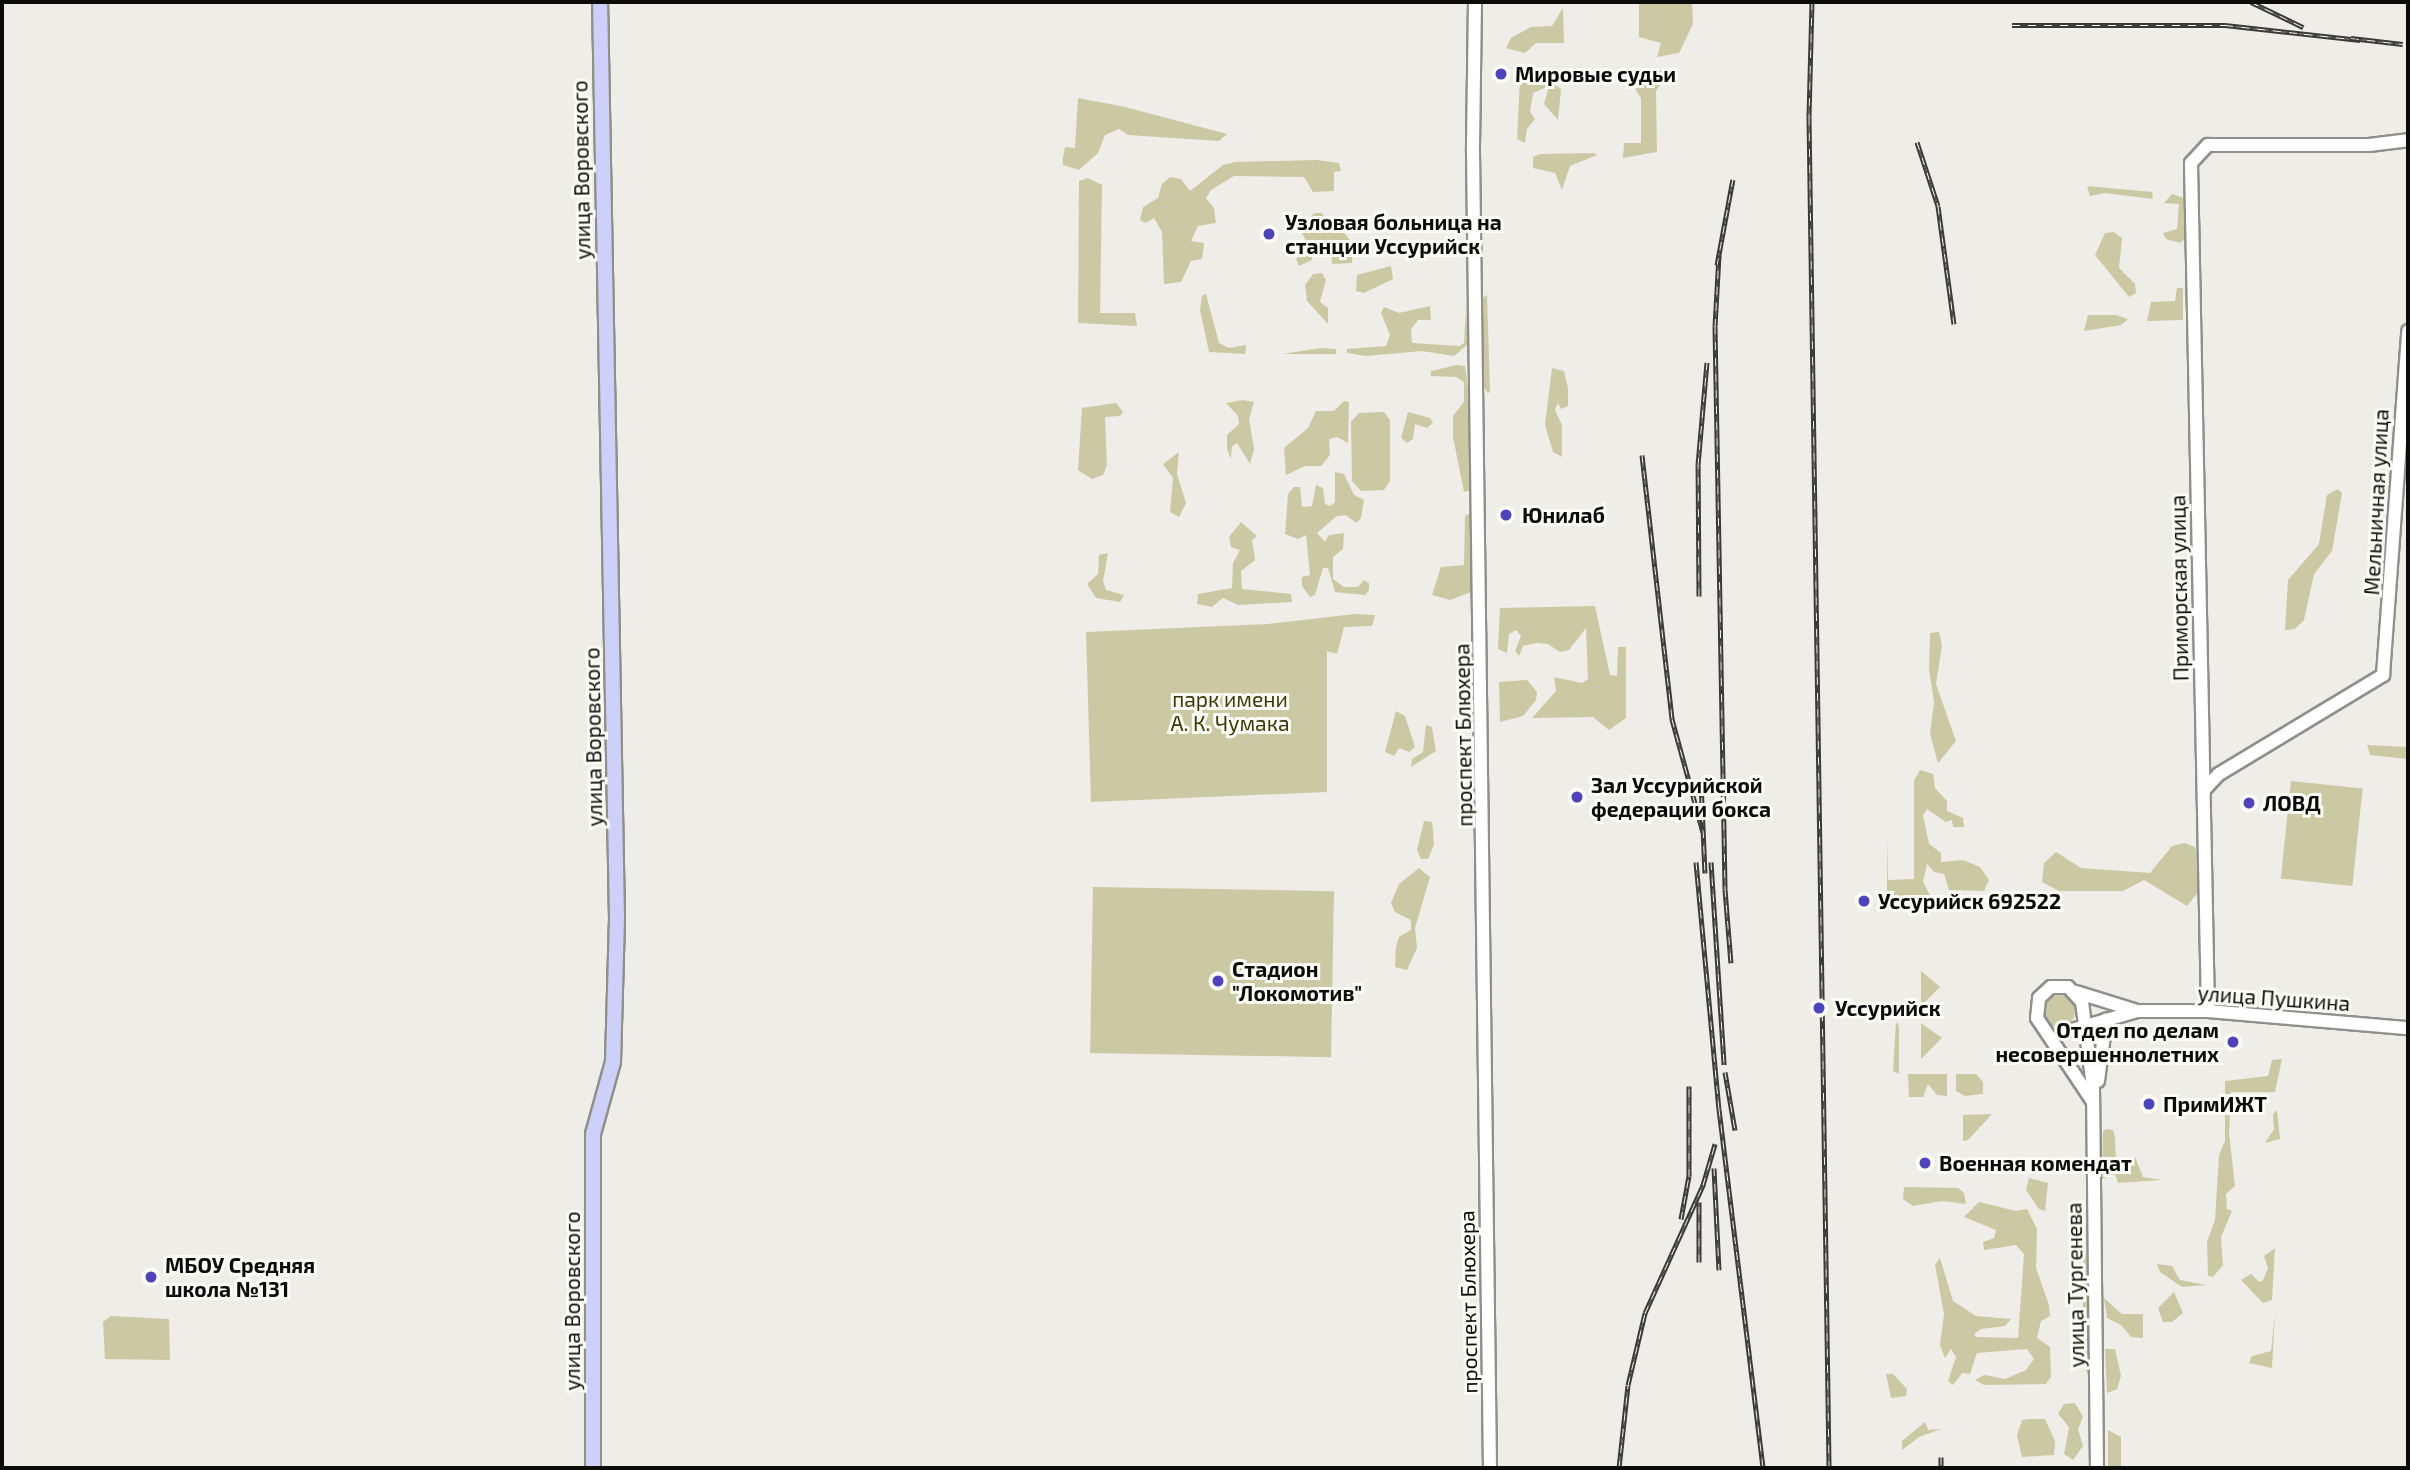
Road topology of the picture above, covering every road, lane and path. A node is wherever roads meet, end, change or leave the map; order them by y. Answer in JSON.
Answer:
{"nodes":[{"id":1,"x":600,"y":2,"type":"edge"},
{"id":2,"x":1475,"y":2,"type":"edge"},
{"id":3,"x":2408,"y":140,"type":"edge"},
{"id":4,"x":2408,"y":331,"type":"edge"},
{"id":5,"x":2204,"y":790,"type":"junction"},
{"id":6,"x":2076,"y":992,"type":"junction"},
{"id":7,"x":2137,"y":1011,"type":"junction"},
{"id":8,"x":2208,"y":1011,"type":"junction"},
{"id":9,"x":2083,"y":1014,"type":"junction"},
{"id":10,"x":2106,"y":1020,"type":"junction"},
{"id":11,"x":2408,"y":1028,"type":"edge"},
{"id":12,"x":2045,"y":1030,"type":"junction"},
{"id":13,"x":2072,"y":1030,"type":"junction"},
{"id":14,"x":2093,"y":1102,"type":"junction"},
{"id":15,"x":593,"y":1468,"type":"edge"},
{"id":16,"x":1490,"y":1468,"type":"edge"},
{"id":17,"x":2097,"y":1468,"type":"edge"}],
"edges":[{"from":1,"to":15,"type":"main road","name":"улица Воровского"},
{"from":2,"to":16,"type":"main road","name":"проспект Блюхера"},
{"from":3,"to":5,"type":"main road","name":"Приморская улица"},
{"from":4,"to":5,"type":"main road","name":"Мельничная улица"},
{"from":5,"to":8,"type":"main road","name":"Приморская улица"},
{"from":6,"to":7,"type":"main road","name":"улица Пушкина"},
{"from":6,"to":9,"type":"main road"},
{"from":6,"to":12,"type":"main road"},
{"from":7,"to":8,"type":"main road","name":"улица Пушкина"},
{"from":7,"to":10,"type":"main road","name":"улица Пушкина"},
{"from":8,"to":11,"type":"main road","name":"улица Пушкина"},
{"from":9,"to":13,"type":"main road"},
{"from":9,"to":14,"type":"main road","name":"улица Тургенева"},
{"from":10,"to":13,"type":"main road","name":"улица Пушкина"},
{"from":10,"to":14,"type":"main road","name":"улица Тургенева"},
{"from":12,"to":13,"type":"main road"},
{"from":12,"to":14,"type":"main road"},
{"from":14,"to":17,"type":"main road","name":"улица Тургенева"}]}
